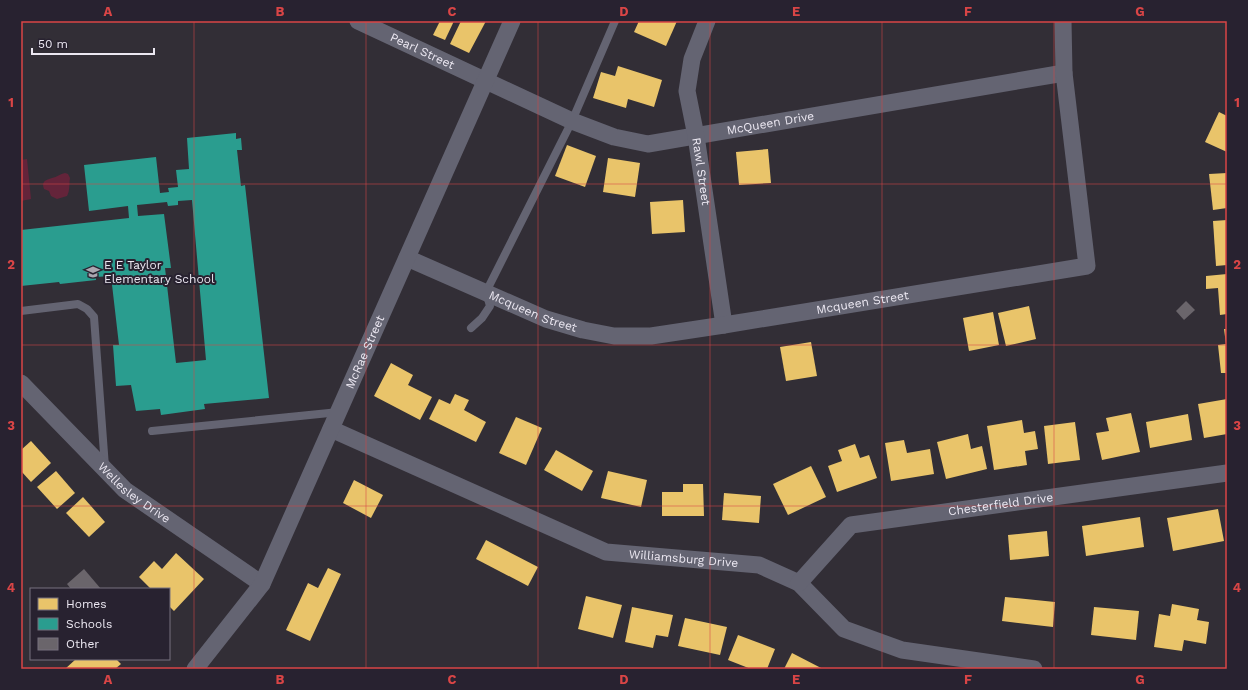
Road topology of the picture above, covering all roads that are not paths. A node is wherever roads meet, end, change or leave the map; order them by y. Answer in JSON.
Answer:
{"nodes":[{"id":1,"x":358,"y":21,"type":"edge"},
{"id":2,"x":512,"y":21,"type":"edge"},
{"id":3,"x":615,"y":21,"type":"edge"},
{"id":4,"x":707,"y":21,"type":"edge"},
{"id":5,"x":1063,"y":21,"type":"edge"},
{"id":6,"x":1064,"y":73,"type":"junction"},
{"id":7,"x":486,"y":80,"type":"junction"},
{"id":8,"x":572,"y":121,"type":"junction"},
{"id":9,"x":696,"y":136,"type":"junction"},
{"id":10,"x":407,"y":258,"type":"junction"},
{"id":11,"x":486,"y":292,"type":"junction"},
{"id":12,"x":21,"y":310,"type":"edge"},
{"id":13,"x":724,"y":325,"type":"junction"},
{"id":14,"x":471,"y":328,"type":"dead end"},
{"id":15,"x":21,"y":383,"type":"edge"},
{"id":16,"x":339,"y":412,"type":"junction"},
{"id":17,"x":331,"y":429,"type":"junction"},
{"id":18,"x":152,"y":431,"type":"dead end"},
{"id":19,"x":105,"y":470,"type":"junction"},
{"id":20,"x":1227,"y":473,"type":"edge"},
{"id":21,"x":799,"y":583,"type":"junction"},
{"id":22,"x":262,"y":584,"type":"junction"},
{"id":23,"x":195,"y":669,"type":"edge"},
{"id":24,"x":1034,"y":669,"type":"edge"}],
"edges":[{"from":1,"to":7,"type":"street","name":"Pearl Street"},
{"from":2,"to":7,"type":"street","name":"McRae Street"},
{"from":3,"to":8,"type":"lane"},
{"from":4,"to":9,"type":"street","name":"Rawl Street"},
{"from":5,"to":6,"type":"street","name":"Mcqueen Street"},
{"from":6,"to":9,"type":"street","name":"McQueen Drive"},
{"from":6,"to":13,"type":"street","name":"Mcqueen Street"},
{"from":7,"to":8,"type":"street","name":"McQueen Drive"},
{"from":7,"to":10,"type":"street","name":"McRae Street"},
{"from":8,"to":9,"type":"street","name":"McQueen Drive"},
{"from":8,"to":11,"type":"lane"},
{"from":9,"to":13,"type":"street","name":"Rawl Street"},
{"from":10,"to":11,"type":"street","name":"Mcqueen Street"},
{"from":10,"to":16,"type":"street","name":"McRae Street"},
{"from":11,"to":13,"type":"street","name":"Mcqueen Street"},
{"from":11,"to":14,"type":"lane"},
{"from":12,"to":19,"type":"lane"},
{"from":15,"to":19,"type":"street","name":"Wellesley Drive"},
{"from":16,"to":17,"type":"street","name":"McRae Street"},
{"from":16,"to":18,"type":"lane"},
{"from":17,"to":21,"type":"street","name":"Williamsburg Drive"},
{"from":17,"to":22,"type":"street","name":"McRae Street"},
{"from":19,"to":22,"type":"street","name":"Wellesley Drive"},
{"from":20,"to":21,"type":"street","name":"Chesterfield Drive"},
{"from":21,"to":24,"type":"street","name":"Williamsburg Drive"},
{"from":22,"to":23,"type":"street","name":"McRae Street"}]}
